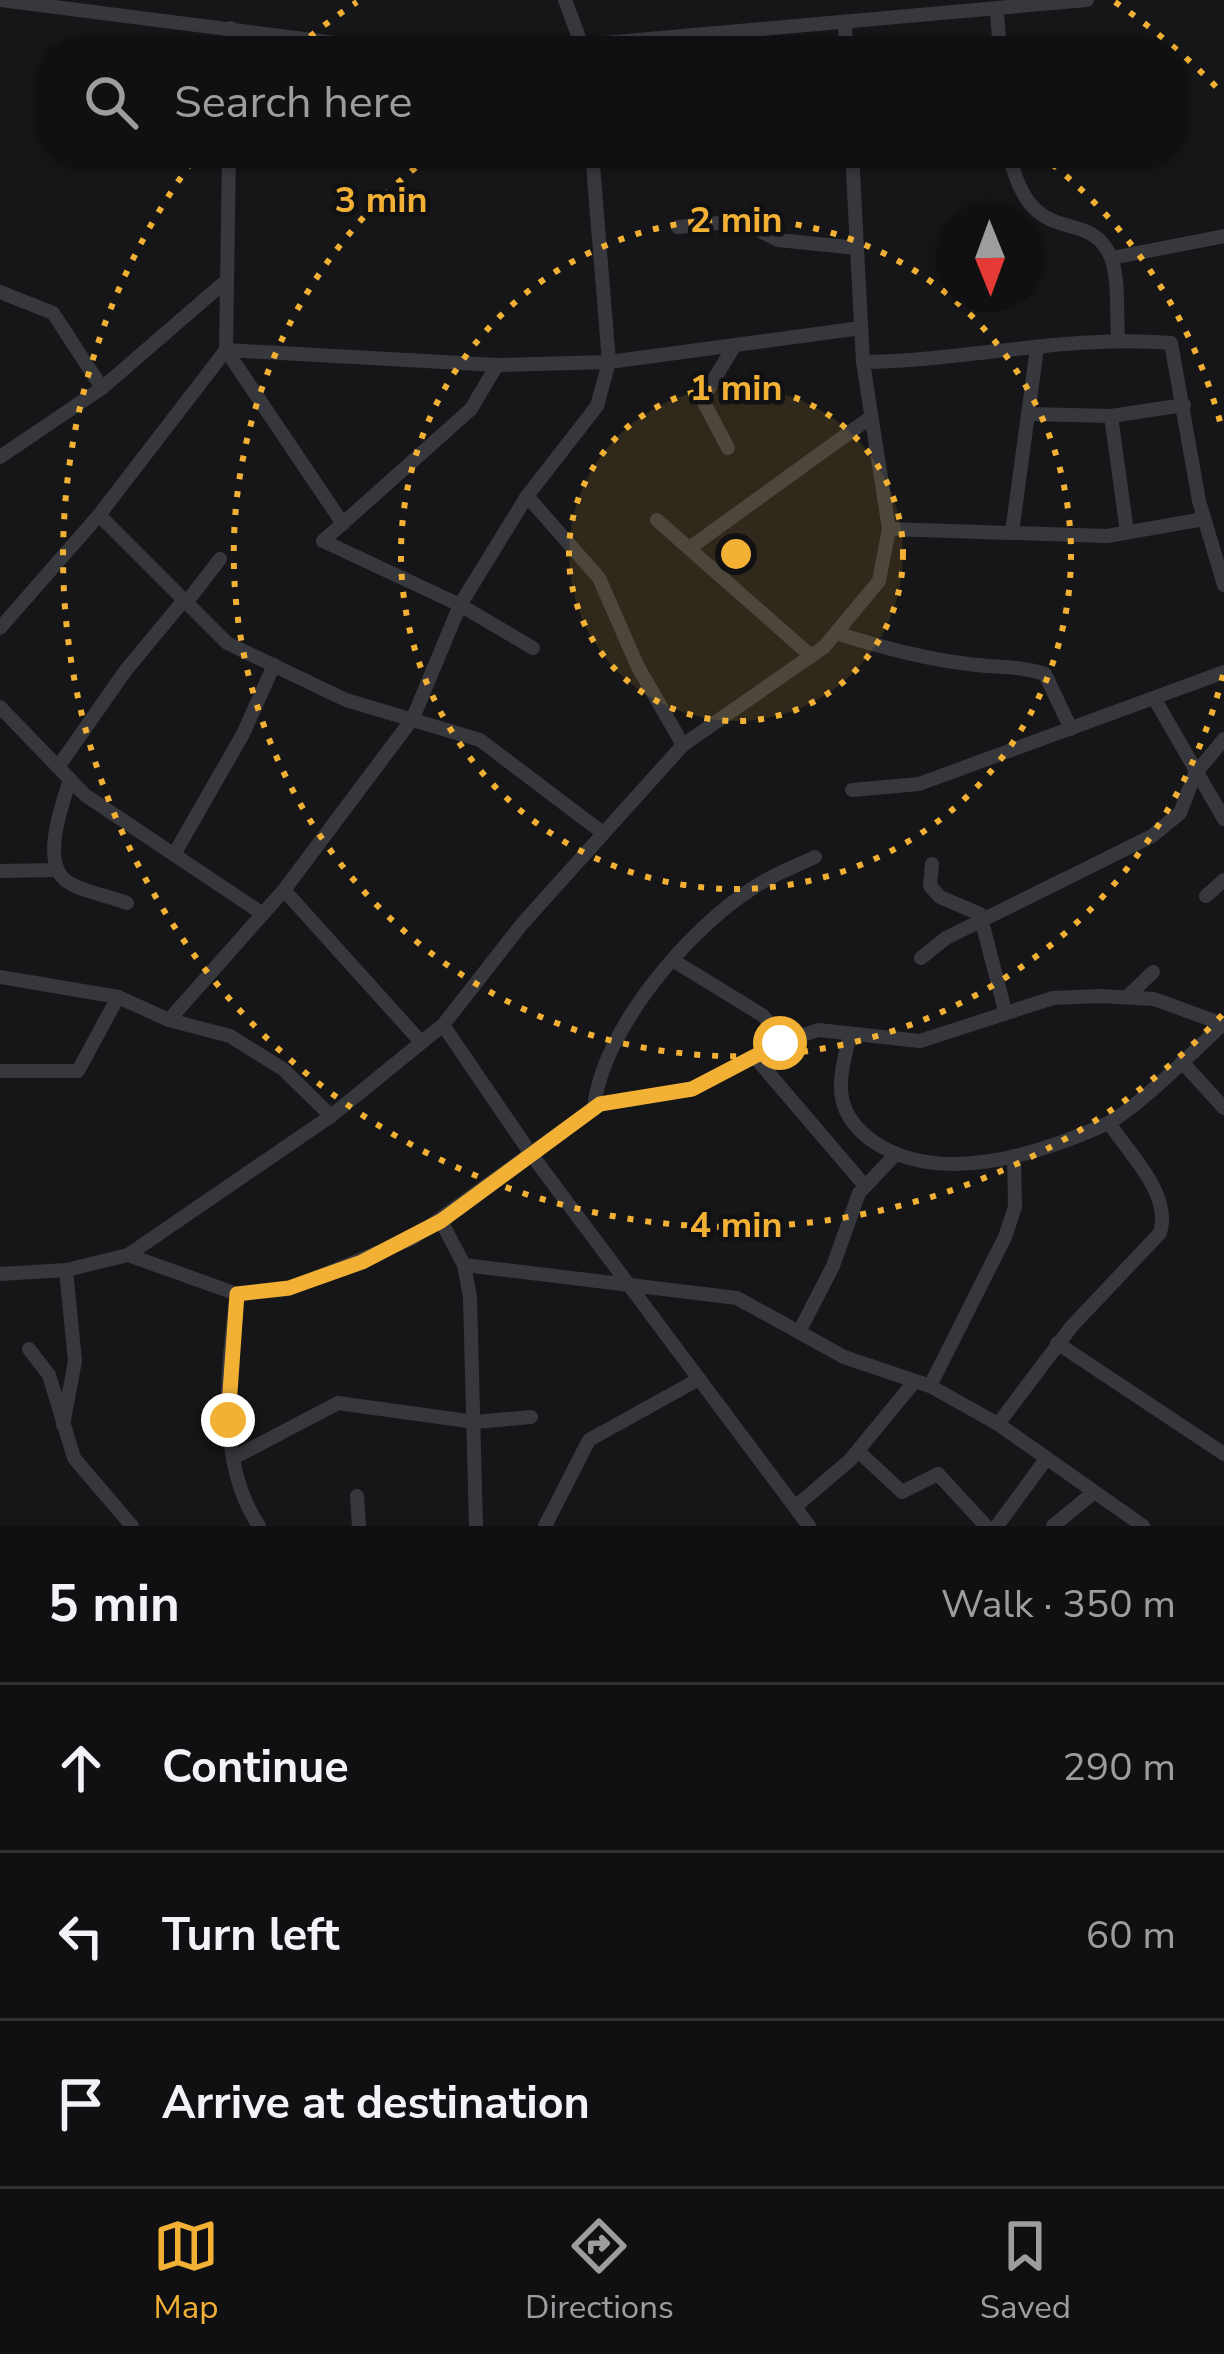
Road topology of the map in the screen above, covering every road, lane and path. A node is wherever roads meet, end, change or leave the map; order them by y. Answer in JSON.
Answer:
{"nodes":[{"id":1,"x":4,"y":0,"type":"edge"},
{"id":2,"x":565,"y":0,"type":"edge"},
{"id":3,"x":1087,"y":0,"type":"edge"},
{"id":4,"x":997,"y":12,"type":"junction"},
{"id":5,"x":0,"y":15,"type":"edge"},
{"id":6,"x":844,"y":24,"type":"junction"},
{"id":7,"x":231,"y":28,"type":"junction"},
{"id":8,"x":231,"y":36,"type":"edge"},
{"id":9,"x":289,"y":36,"type":"edge"},
{"id":10,"x":579,"y":36,"type":"edge"},
{"id":11,"x":714,"y":36,"type":"edge"},
{"id":12,"x":845,"y":36,"type":"edge"},
{"id":13,"x":999,"y":36,"type":"edge"},
{"id":14,"x":229,"y":168,"type":"edge"},
{"id":15,"x":593,"y":168,"type":"edge"},
{"id":16,"x":852,"y":168,"type":"edge"},
{"id":17,"x":1012,"y":168,"type":"edge"},
{"id":18,"x":678,"y":227,"type":"dead end"},
{"id":19,"x":1224,"y":236,"type":"edge"},
{"id":20,"x":856,"y":248,"type":"junction"},
{"id":21,"x":1112,"y":258,"type":"junction"},
{"id":22,"x":227,"y":280,"type":"junction"},
{"id":23,"x":0,"y":292,"type":"edge"},
{"id":24,"x":861,"y":328,"type":"junction"},
{"id":25,"x":1118,"y":338,"type":"junction"},
{"id":26,"x":735,"y":345,"type":"junction"},
{"id":27,"x":1036,"y":348,"type":"junction"},
{"id":28,"x":226,"y":350,"type":"junction"},
{"id":29,"x":609,"y":362,"type":"junction"},
{"id":30,"x":863,"y":362,"type":"junction"},
{"id":31,"x":497,"y":365,"type":"junction"},
{"id":32,"x":102,"y":388,"type":"junction"},
{"id":33,"x":1184,"y":405,"type":"junction"},
{"id":34,"x":1029,"y":414,"type":"junction"},
{"id":35,"x":1111,"y":416,"type":"junction"},
{"id":36,"x":871,"y":417,"type":"junction"},
{"id":37,"x":728,"y":448,"type":"dead end"},
{"id":38,"x":0,"y":457,"type":"edge"},
{"id":39,"x":527,"y":496,"type":"junction"},
{"id":40,"x":99,"y":515,"type":"junction"},
{"id":41,"x":1204,"y":519,"type":"junction"},
{"id":42,"x":657,"y":520,"type":"dead end"},
{"id":43,"x":343,"y":524,"type":"junction"},
{"id":44,"x":889,"y":529,"type":"junction"},
{"id":45,"x":1012,"y":532,"type":"junction"},
{"id":46,"x":1126,"y":532,"type":"junction"},
{"id":47,"x":691,"y":547,"type":"junction"},
{"id":48,"x":220,"y":559,"type":"dead end"},
{"id":49,"x":1224,"y":585,"type":"edge"},
{"id":50,"x":185,"y":601,"type":"junction"},
{"id":51,"x":460,"y":605,"type":"junction"},
{"id":52,"x":0,"y":628,"type":"edge"},
{"id":53,"x":836,"y":633,"type":"junction"},
{"id":54,"x":533,"y":648,"type":"dead end"},
{"id":55,"x":811,"y":656,"type":"junction"},
{"id":56,"x":274,"y":665,"type":"junction"},
{"id":57,"x":1224,"y":672,"type":"edge"},
{"id":58,"x":1154,"y":698,"type":"junction"},
{"id":59,"x":0,"y":706,"type":"edge"},
{"id":60,"x":412,"y":718,"type":"junction"},
{"id":61,"x":1071,"y":728,"type":"junction"},
{"id":62,"x":1224,"y":740,"type":"edge"},
{"id":63,"x":683,"y":746,"type":"junction"},
{"id":64,"x":58,"y":767,"type":"junction"},
{"id":65,"x":1196,"y":774,"type":"junction"},
{"id":66,"x":70,"y":779,"type":"junction"},
{"id":67,"x":852,"y":790,"type":"dead end"},
{"id":68,"x":1224,"y":819,"type":"edge"},
{"id":69,"x":603,"y":833,"type":"junction"},
{"id":70,"x":176,"y":851,"type":"junction"},
{"id":71,"x":815,"y":857,"type":"dead end"},
{"id":72,"x":932,"y":864,"type":"dead end"},
{"id":73,"x":58,"y":870,"type":"junction"},
{"id":74,"x":0,"y":871,"type":"edge"},
{"id":75,"x":1224,"y":880,"type":"edge"},
{"id":76,"x":284,"y":890,"type":"junction"},
{"id":77,"x":1207,"y":896,"type":"dead end"},
{"id":78,"x":127,"y":903,"type":"dead end"},
{"id":79,"x":263,"y":914,"type":"junction"},
{"id":80,"x":982,"y":921,"type":"junction"},
{"id":81,"x":921,"y":958,"type":"dead end"},
{"id":82,"x":674,"y":961,"type":"junction"},
{"id":83,"x":1153,"y":972,"type":"dead end"},
{"id":84,"x":0,"y":976,"type":"edge"},
{"id":85,"x":1127,"y":997,"type":"junction"},
{"id":86,"x":118,"y":998,"type":"junction"},
{"id":87,"x":1005,"y":1011,"type":"junction"},
{"id":88,"x":169,"y":1020,"type":"junction"},
{"id":89,"x":1223,"y":1023,"type":"edge"},
{"id":90,"x":443,"y":1025,"type":"junction"},
{"id":91,"x":850,"y":1034,"type":"junction"},
{"id":92,"x":788,"y":1040,"type":"junction"},
{"id":93,"x":421,"y":1042,"type":"junction"},
{"id":94,"x":754,"y":1056,"type":"junction"},
{"id":95,"x":1182,"y":1062,"type":"junction"},
{"id":96,"x":0,"y":1071,"type":"edge"},
{"id":97,"x":594,"y":1108,"type":"junction"},
{"id":98,"x":1224,"y":1108,"type":"edge"},
{"id":99,"x":331,"y":1117,"type":"junction"},
{"id":100,"x":1109,"y":1123,"type":"junction"},
{"id":101,"x":531,"y":1154,"type":"junction"},
{"id":102,"x":895,"y":1155,"type":"junction"},
{"id":103,"x":1014,"y":1156,"type":"junction"},
{"id":104,"x":865,"y":1186,"type":"junction"},
{"id":105,"x":441,"y":1221,"type":"junction"},
{"id":106,"x":128,"y":1255,"type":"junction"},
{"id":107,"x":464,"y":1265,"type":"junction"},
{"id":108,"x":66,"y":1270,"type":"junction"},
{"id":109,"x":0,"y":1274,"type":"edge"},
{"id":110,"x":628,"y":1283,"type":"junction"},
{"id":111,"x":237,"y":1294,"type":"junction"},
{"id":112,"x":800,"y":1330,"type":"junction"},
{"id":113,"x":1058,"y":1343,"type":"junction"},
{"id":114,"x":29,"y":1349,"type":"dead end"},
{"id":115,"x":699,"y":1379,"type":"junction"},
{"id":116,"x":922,"y":1384,"type":"junction"},
{"id":117,"x":531,"y":1417,"type":"dead end"},
{"id":118,"x":476,"y":1422,"type":"junction"},
{"id":119,"x":998,"y":1424,"type":"junction"},
{"id":120,"x":62,"y":1428,"type":"junction"},
{"id":121,"x":858,"y":1451,"type":"junction"},
{"id":122,"x":1224,"y":1454,"type":"edge"},
{"id":123,"x":235,"y":1457,"type":"junction"},
{"id":124,"x":1046,"y":1459,"type":"junction"},
{"id":125,"x":1093,"y":1493,"type":"junction"},
{"id":126,"x":357,"y":1496,"type":"dead end"},
{"id":127,"x":795,"y":1507,"type":"junction"},
{"id":128,"x":133,"y":1526,"type":"edge"},
{"id":129,"x":259,"y":1526,"type":"edge"},
{"id":130,"x":359,"y":1526,"type":"edge"},
{"id":131,"x":476,"y":1526,"type":"edge"},
{"id":132,"x":544,"y":1526,"type":"edge"},
{"id":133,"x":809,"y":1526,"type":"edge"},
{"id":134,"x":986,"y":1526,"type":"edge"},
{"id":135,"x":997,"y":1526,"type":"edge"},
{"id":136,"x":1053,"y":1526,"type":"edge"},
{"id":137,"x":1143,"y":1526,"type":"edge"}],
"edges":[{"from":1,"to":5,"type":"street"},
{"from":1,"to":7,"type":"street"},
{"from":2,"to":10,"type":"street"},
{"from":3,"to":4,"type":"street"},
{"from":4,"to":6,"type":"street"},
{"from":4,"to":13,"type":"street"},
{"from":6,"to":11,"type":"street"},
{"from":6,"to":12,"type":"street"},
{"from":7,"to":8,"type":"street"},
{"from":7,"to":9,"type":"street"},
{"from":14,"to":22,"type":"street"},
{"from":15,"to":29,"type":"street"},
{"from":16,"to":20,"type":"street"},
{"from":17,"to":21,"type":"street"},
{"from":18,"to":20,"type":"street"},
{"from":19,"to":21,"type":"street"},
{"from":20,"to":24,"type":"street"},
{"from":21,"to":25,"type":"street"},
{"from":22,"to":28,"type":"street"},
{"from":22,"to":32,"type":"street"},
{"from":23,"to":32,"type":"street"},
{"from":24,"to":26,"type":"street"},
{"from":24,"to":30,"type":"street"},
{"from":25,"to":27,"type":"street"},
{"from":25,"to":33,"type":"street"},
{"from":26,"to":29,"type":"street"},
{"from":26,"to":37,"type":"street"},
{"from":27,"to":30,"type":"street"},
{"from":27,"to":34,"type":"street"},
{"from":28,"to":31,"type":"street"},
{"from":28,"to":40,"type":"street"},
{"from":28,"to":43,"type":"street"},
{"from":29,"to":31,"type":"street"},
{"from":29,"to":39,"type":"street"},
{"from":30,"to":36,"type":"street"},
{"from":31,"to":43,"type":"street"},
{"from":32,"to":38,"type":"street"},
{"from":33,"to":35,"type":"street"},
{"from":33,"to":41,"type":"street"},
{"from":34,"to":35,"type":"street"},
{"from":34,"to":45,"type":"street"},
{"from":35,"to":46,"type":"street"},
{"from":36,"to":44,"type":"street"},
{"from":36,"to":47,"type":"street"},
{"from":39,"to":51,"type":"street"},
{"from":39,"to":63,"type":"street"},
{"from":40,"to":50,"type":"street"},
{"from":40,"to":52,"type":"street"},
{"from":41,"to":46,"type":"street"},
{"from":41,"to":49,"type":"street"},
{"from":42,"to":47,"type":"street"},
{"from":43,"to":51,"type":"street"},
{"from":44,"to":45,"type":"street"},
{"from":44,"to":53,"type":"street"},
{"from":45,"to":46,"type":"street"},
{"from":47,"to":55,"type":"street"},
{"from":48,"to":50,"type":"street"},
{"from":50,"to":56,"type":"street"},
{"from":50,"to":64,"type":"street"},
{"from":51,"to":54,"type":"street"},
{"from":51,"to":60,"type":"street"},
{"from":53,"to":55,"type":"street"},
{"from":53,"to":61,"type":"street"},
{"from":55,"to":63,"type":"street"},
{"from":56,"to":60,"type":"street"},
{"from":56,"to":70,"type":"street"},
{"from":57,"to":58,"type":"street"},
{"from":58,"to":61,"type":"street"},
{"from":58,"to":65,"type":"street"},
{"from":59,"to":64,"type":"street"},
{"from":60,"to":69,"type":"street"},
{"from":60,"to":76,"type":"street"},
{"from":61,"to":67,"type":"street"},
{"from":62,"to":65,"type":"street"},
{"from":63,"to":69,"type":"street"},
{"from":64,"to":66,"type":"street"},
{"from":65,"to":68,"type":"street"},
{"from":65,"to":80,"type":"street"},
{"from":66,"to":70,"type":"street"},
{"from":66,"to":73,"type":"street"},
{"from":69,"to":90,"type":"street"},
{"from":70,"to":79,"type":"street"},
{"from":71,"to":82,"type":"street"},
{"from":72,"to":80,"type":"street"},
{"from":73,"to":74,"type":"street"},
{"from":73,"to":78,"type":"street"},
{"from":75,"to":77,"type":"street"},
{"from":76,"to":79,"type":"street"},
{"from":76,"to":93,"type":"street"},
{"from":79,"to":88,"type":"street"},
{"from":80,"to":81,"type":"street"},
{"from":80,"to":87,"type":"street"},
{"from":82,"to":92,"type":"street"},
{"from":82,"to":97,"type":"street"},
{"from":83,"to":85,"type":"street"},
{"from":84,"to":86,"type":"street"},
{"from":85,"to":87,"type":"street"},
{"from":85,"to":89,"type":"street"},
{"from":86,"to":88,"type":"street"},
{"from":86,"to":96,"type":"street"},
{"from":87,"to":91,"type":"street"},
{"from":88,"to":99,"type":"street"},
{"from":89,"to":95,"type":"street"},
{"from":90,"to":93,"type":"street"},
{"from":90,"to":101,"type":"street"},
{"from":91,"to":92,"type":"street"},
{"from":91,"to":102,"type":"street"},
{"from":92,"to":94,"type":"street"},
{"from":93,"to":99,"type":"street"},
{"from":94,"to":97,"type":"street"},
{"from":94,"to":104,"type":"street"},
{"from":95,"to":98,"type":"street"},
{"from":95,"to":100,"type":"street"},
{"from":97,"to":101,"type":"street"},
{"from":99,"to":106,"type":"street"},
{"from":100,"to":103,"type":"street"},
{"from":100,"to":113,"type":"street"},
{"from":101,"to":105,"type":"street"},
{"from":101,"to":110,"type":"street"},
{"from":102,"to":103,"type":"street"},
{"from":102,"to":104,"type":"street"},
{"from":103,"to":116,"type":"street"},
{"from":104,"to":112,"type":"street"},
{"from":105,"to":107,"type":"street"},
{"from":105,"to":111,"type":"street"},
{"from":106,"to":108,"type":"street"},
{"from":106,"to":111,"type":"street"},
{"from":107,"to":110,"type":"street"},
{"from":107,"to":118,"type":"street"},
{"from":108,"to":109,"type":"street"},
{"from":108,"to":120,"type":"street"},
{"from":110,"to":112,"type":"street"},
{"from":110,"to":115,"type":"street"},
{"from":111,"to":123,"type":"street"},
{"from":112,"to":116,"type":"street"},
{"from":113,"to":119,"type":"street"},
{"from":113,"to":122,"type":"street"},
{"from":114,"to":120,"type":"street"},
{"from":115,"to":127,"type":"street"},
{"from":115,"to":132,"type":"street"},
{"from":116,"to":119,"type":"street"},
{"from":116,"to":121,"type":"street"},
{"from":117,"to":118,"type":"street"},
{"from":118,"to":123,"type":"street"},
{"from":118,"to":131,"type":"street"},
{"from":119,"to":124,"type":"street"},
{"from":120,"to":128,"type":"street"},
{"from":121,"to":127,"type":"street"},
{"from":121,"to":134,"type":"street"},
{"from":123,"to":129,"type":"street"},
{"from":124,"to":125,"type":"street"},
{"from":124,"to":135,"type":"street"},
{"from":125,"to":136,"type":"street"},
{"from":125,"to":137,"type":"street"},
{"from":126,"to":130,"type":"street"},
{"from":127,"to":133,"type":"street"}]}
